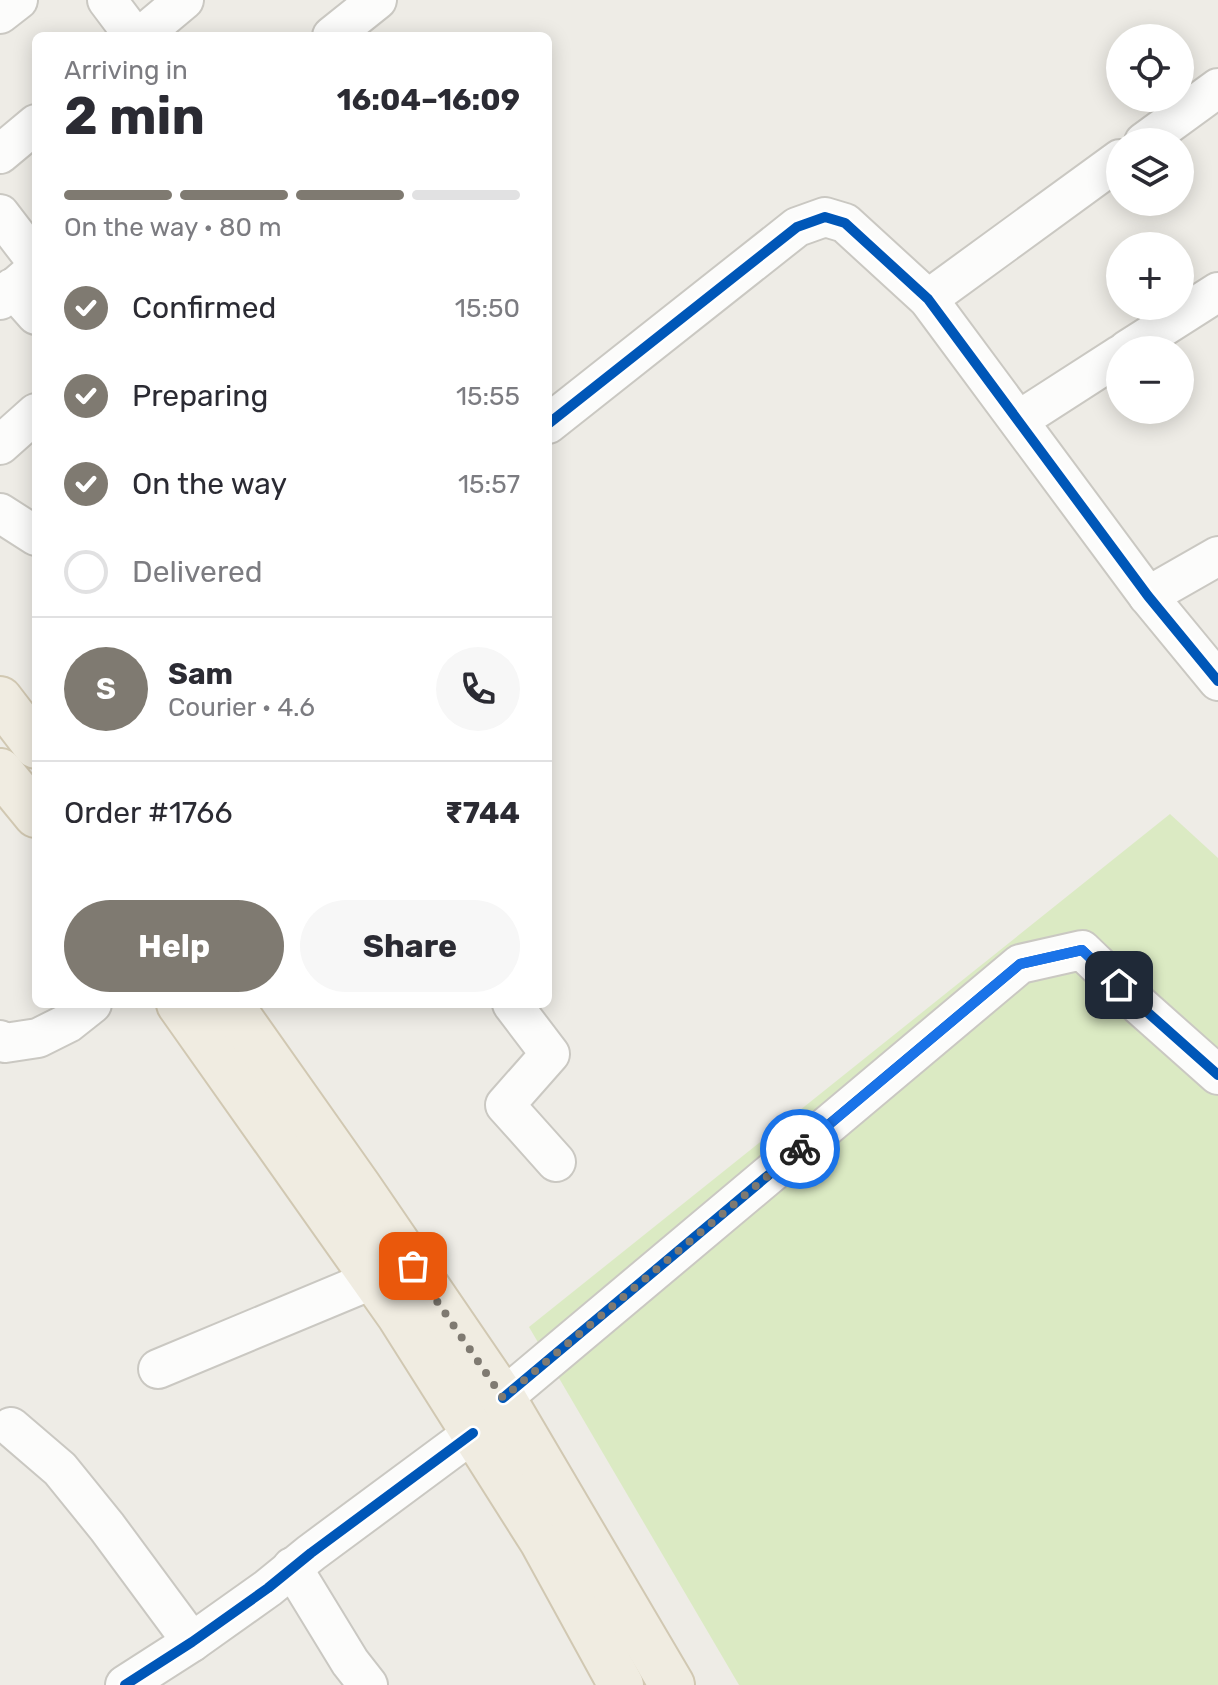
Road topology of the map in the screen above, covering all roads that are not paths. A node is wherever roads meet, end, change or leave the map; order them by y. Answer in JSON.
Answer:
{"nodes":[{"id":1,"x":18,"y":0,"type":"edge"},
{"id":2,"x":107,"y":0,"type":"edge"},
{"id":3,"x":184,"y":0,"type":"edge"},
{"id":4,"x":375,"y":1,"type":"edge"},
{"id":5,"x":0,"y":14,"type":"edge"},
{"id":6,"x":131,"y":32,"type":"edge"},
{"id":7,"x":146,"y":32,"type":"edge"},
{"id":8,"x":337,"y":32,"type":"edge"},
{"id":9,"x":1218,"y":88,"type":"edge"},
{"id":10,"x":32,"y":127,"type":"edge"},
{"id":11,"x":1163,"y":128,"type":"edge"},
{"id":12,"x":0,"y":154,"type":"edge"},
{"id":13,"x":1106,"y":169,"type":"edge"},
{"id":14,"x":0,"y":214,"type":"edge"},
{"id":15,"x":24,"y":287,"type":"edge"},
{"id":16,"x":1218,"y":292,"type":"edge"},
{"id":17,"x":928,"y":299,"type":"junction"},
{"id":18,"x":1149,"y":336,"type":"edge"},
{"id":19,"x":1106,"y":364,"type":"edge"},
{"id":20,"x":32,"y":417,"type":"edge"},
{"id":21,"x":1019,"y":420,"type":"junction"},
{"id":22,"x":552,"y":421,"type":"edge"},
{"id":23,"x":0,"y":445,"type":"edge"},
{"id":24,"x":0,"y":513,"type":"edge"},
{"id":25,"x":32,"y":533,"type":"edge"},
{"id":26,"x":1218,"y":556,"type":"edge"},
{"id":27,"x":1148,"y":596,"type":"junction"},
{"id":28,"x":1218,"y":681,"type":"edge"},
{"id":29,"x":0,"y":699,"type":"edge"},
{"id":30,"x":32,"y":741,"type":"edge"},
{"id":31,"x":0,"y":771,"type":"edge"},
{"id":32,"x":32,"y":810,"type":"edge"},
{"id":33,"x":87,"y":1008,"type":"edge"},
{"id":34,"x":182,"y":1008,"type":"edge"},
{"id":35,"x":233,"y":1008,"type":"edge"},
{"id":36,"x":515,"y":1008,"type":"edge"},
{"id":37,"x":0,"y":1040,"type":"edge"},
{"id":38,"x":1218,"y":1075,"type":"edge"},
{"id":39,"x":556,"y":1162,"type":"dead end"},
{"id":40,"x":374,"y":1279,"type":"junction"},
{"id":41,"x":158,"y":1369,"type":"dead end"},
{"id":42,"x":503,"y":1398,"type":"junction"},
{"id":43,"x":11,"y":1427,"type":"dead end"},
{"id":44,"x":473,"y":1433,"type":"junction"},
{"id":45,"x":292,"y":1567,"type":"junction"},
{"id":46,"x":192,"y":1642,"type":"junction"},
{"id":47,"x":125,"y":1685,"type":"edge"},
{"id":48,"x":368,"y":1685,"type":"edge"},
{"id":49,"x":621,"y":1685,"type":"edge"},
{"id":50,"x":672,"y":1685,"type":"edge"}],
"edges":[{"from":1,"to":5,"type":"street"},
{"from":2,"to":6,"type":"street"},
{"from":3,"to":7,"type":"street"},
{"from":4,"to":8,"type":"street"},
{"from":9,"to":11,"type":"street"},
{"from":10,"to":12,"type":"street"},
{"from":13,"to":17,"type":"street"},
{"from":14,"to":15,"type":"street"},
{"from":16,"to":18,"type":"street"},
{"from":17,"to":21,"type":"street"},
{"from":17,"to":22,"type":"street"},
{"from":19,"to":21,"type":"street"},
{"from":20,"to":23,"type":"street"},
{"from":21,"to":27,"type":"street"},
{"from":24,"to":25,"type":"street"},
{"from":26,"to":27,"type":"street"},
{"from":27,"to":28,"type":"street"},
{"from":29,"to":30,"type":"main road"},
{"from":31,"to":32,"type":"main road"},
{"from":33,"to":37,"type":"street"},
{"from":34,"to":40,"type":"main road"},
{"from":35,"to":42,"type":"main road"},
{"from":36,"to":39,"type":"street"},
{"from":38,"to":42,"type":"street"},
{"from":40,"to":41,"type":"street"},
{"from":40,"to":44,"type":"main road"},
{"from":42,"to":50,"type":"main road"},
{"from":43,"to":46,"type":"street"},
{"from":44,"to":45,"type":"street"},
{"from":44,"to":49,"type":"main road"},
{"from":45,"to":46,"type":"street"},
{"from":45,"to":48,"type":"street"},
{"from":46,"to":47,"type":"street"}]}
